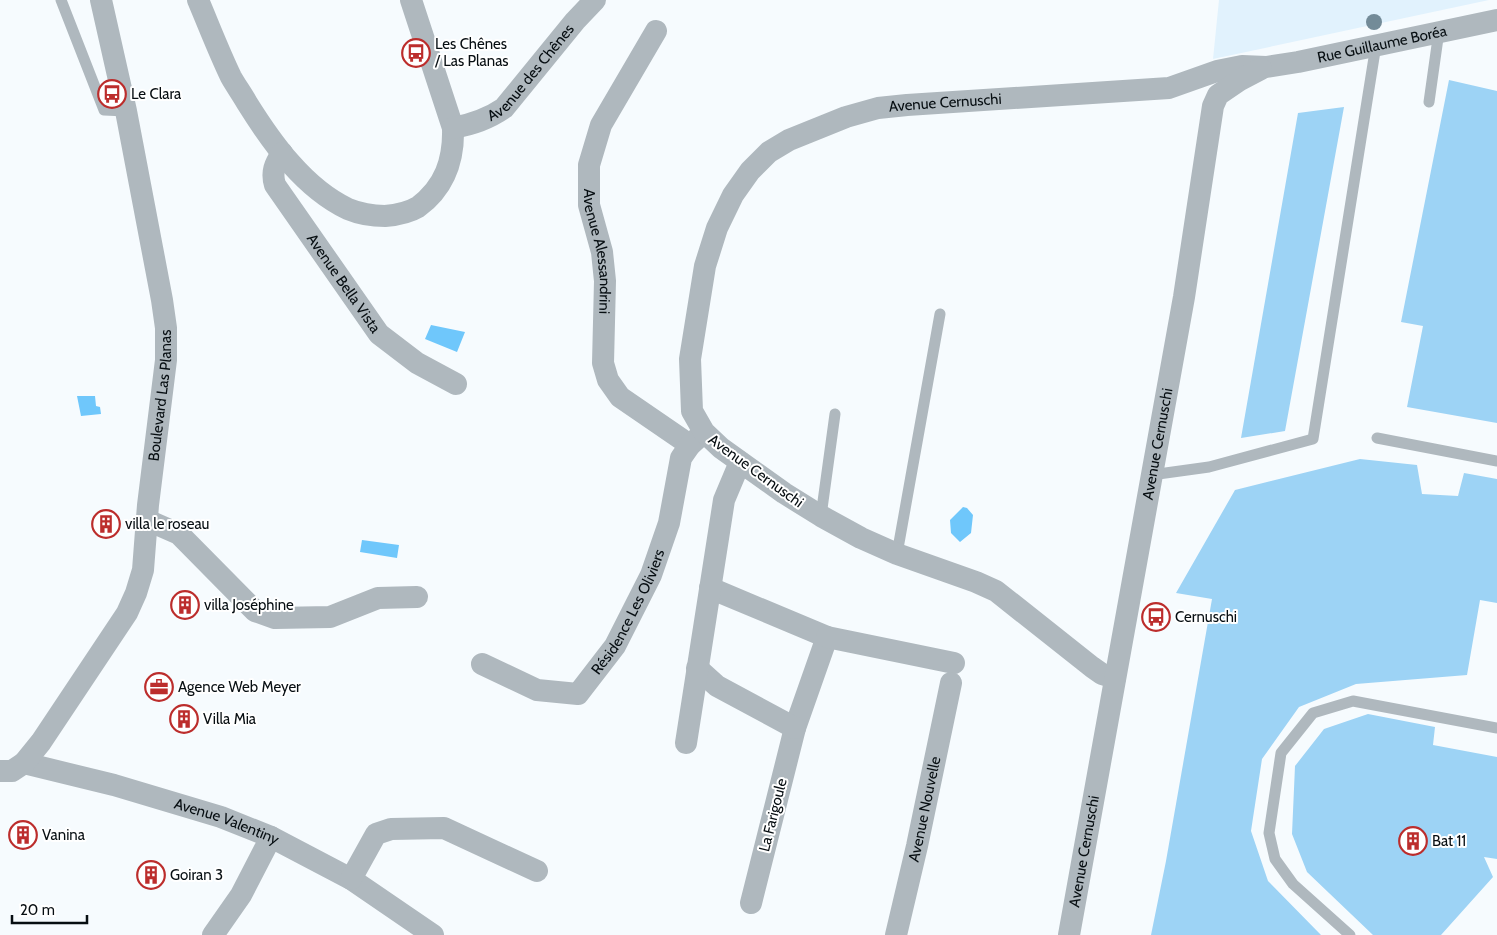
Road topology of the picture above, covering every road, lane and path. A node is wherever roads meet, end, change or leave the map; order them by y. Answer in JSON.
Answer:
{"nodes":[{"id":1,"x":61,"y":0,"type":"edge"},
{"id":2,"x":100,"y":0,"type":"edge"},
{"id":3,"x":198,"y":0,"type":"edge"},
{"id":4,"x":412,"y":0,"type":"edge"},
{"id":5,"x":595,"y":0,"type":"edge"},
{"id":6,"x":1497,"y":20,"type":"edge"},
{"id":7,"x":656,"y":31,"type":"dead end"},
{"id":8,"x":1439,"y":31,"type":"junction"},
{"id":9,"x":1376,"y":45,"type":"junction"},
{"id":10,"x":1266,"y":67,"type":"junction"},
{"id":11,"x":1429,"y":102,"type":"dead end"},
{"id":12,"x":126,"y":111,"type":"junction"},
{"id":13,"x":453,"y":128,"type":"junction"},
{"id":14,"x":282,"y":153,"type":"junction"},
{"id":15,"x":940,"y":314,"type":"dead end"},
{"id":16,"x":456,"y":384,"type":"dead end"},
{"id":17,"x":835,"y":414,"type":"dead end"},
{"id":18,"x":1376,"y":438,"type":"dead end"},
{"id":19,"x":697,"y":439,"type":"junction"},
{"id":20,"x":1497,"y":461,"type":"edge"},
{"id":21,"x":740,"y":462,"type":"junction"},
{"id":22,"x":1151,"y":475,"type":"junction"},
{"id":23,"x":821,"y":516,"type":"junction"},
{"id":24,"x":147,"y":520,"type":"junction"},
{"id":25,"x":896,"y":554,"type":"junction"},
{"id":26,"x":710,"y":588,"type":"junction"},
{"id":27,"x":417,"y":597,"type":"dead end"},
{"id":28,"x":827,"y":638,"type":"junction"},
{"id":29,"x":482,"y":664,"type":"dead end"},
{"id":30,"x":698,"y":668,"type":"junction"},
{"id":31,"x":1114,"y":678,"type":"junction"},
{"id":32,"x":794,"y":728,"type":"junction"},
{"id":33,"x":1497,"y":728,"type":"edge"},
{"id":34,"x":686,"y":743,"type":"dead end"},
{"id":35,"x":24,"y":763,"type":"junction"},
{"id":36,"x":0,"y":771,"type":"edge"},
{"id":37,"x":271,"y":837,"type":"junction"},
{"id":38,"x":538,"y":871,"type":"dead end"},
{"id":39,"x":351,"y":879,"type":"junction"},
{"id":40,"x":750,"y":903,"type":"dead end"},
{"id":41,"x":213,"y":935,"type":"edge"},
{"id":42,"x":433,"y":935,"type":"edge"},
{"id":43,"x":896,"y":935,"type":"edge"},
{"id":44,"x":1069,"y":935,"type":"edge"},
{"id":45,"x":1350,"y":935,"type":"edge"}],
"edges":[{"from":1,"to":12,"type":"lane"},
{"from":2,"to":12,"type":"street","name":"Boulevard Las Planas"},
{"from":3,"to":14,"type":"street"},
{"from":4,"to":13,"type":"street"},
{"from":5,"to":13,"type":"street","name":"Avenue des Chênes"},
{"from":6,"to":8,"type":"street","name":"Rue Guillaume Boréa"},
{"from":7,"to":19,"type":"street","name":"Avenue Alessandrini"},
{"from":8,"to":9,"type":"street","name":"Rue Guillaume Boréa"},
{"from":8,"to":11,"type":"lane"},
{"from":9,"to":10,"type":"street","name":"Rue Guillaume Boréa"},
{"from":9,"to":22,"type":"lane"},
{"from":10,"to":19,"type":"street","name":"Avenue Cernuschi"},
{"from":10,"to":22,"type":"street","name":"Avenue Cernuschi"},
{"from":12,"to":24,"type":"street","name":"Boulevard Las Planas"},
{"from":13,"to":14,"type":"street"},
{"from":14,"to":16,"type":"street","name":"Avenue Bella Vista"},
{"from":15,"to":25,"type":"lane"},
{"from":17,"to":23,"type":"lane"},
{"from":18,"to":20,"type":"lane"},
{"from":19,"to":21,"type":"street","name":"Avenue Cernuschi"},
{"from":19,"to":29,"type":"street","name":"Résidence Les Oliviers"},
{"from":21,"to":23,"type":"street","name":"Avenue Cernuschi"},
{"from":21,"to":26,"type":"street"},
{"from":22,"to":31,"type":"street","name":"Avenue Cernuschi"},
{"from":23,"to":25,"type":"street","name":"Avenue Cernuschi"},
{"from":24,"to":27,"type":"street"},
{"from":24,"to":35,"type":"street","name":"Boulevard Las Planas"},
{"from":25,"to":31,"type":"street","name":"Avenue Cernuschi"},
{"from":26,"to":28,"type":"street"},
{"from":26,"to":30,"type":"street"},
{"from":28,"to":32,"type":"street","name":"La Farigoule"},
{"from":28,"to":43,"type":"street","name":"Avenue Nouvelle"},
{"from":30,"to":32,"type":"street"},
{"from":30,"to":34,"type":"street"},
{"from":31,"to":44,"type":"street","name":"Avenue Cernuschi"},
{"from":32,"to":40,"type":"street","name":"La Farigoule"},
{"from":33,"to":45,"type":"lane"},
{"from":35,"to":36,"type":"street"},
{"from":35,"to":37,"type":"street","name":"Avenue Valentiny"},
{"from":37,"to":39,"type":"street","name":"Avenue Valentiny"},
{"from":37,"to":41,"type":"street"},
{"from":38,"to":39,"type":"street"},
{"from":39,"to":42,"type":"street","name":"Avenue Valentiny"}]}
